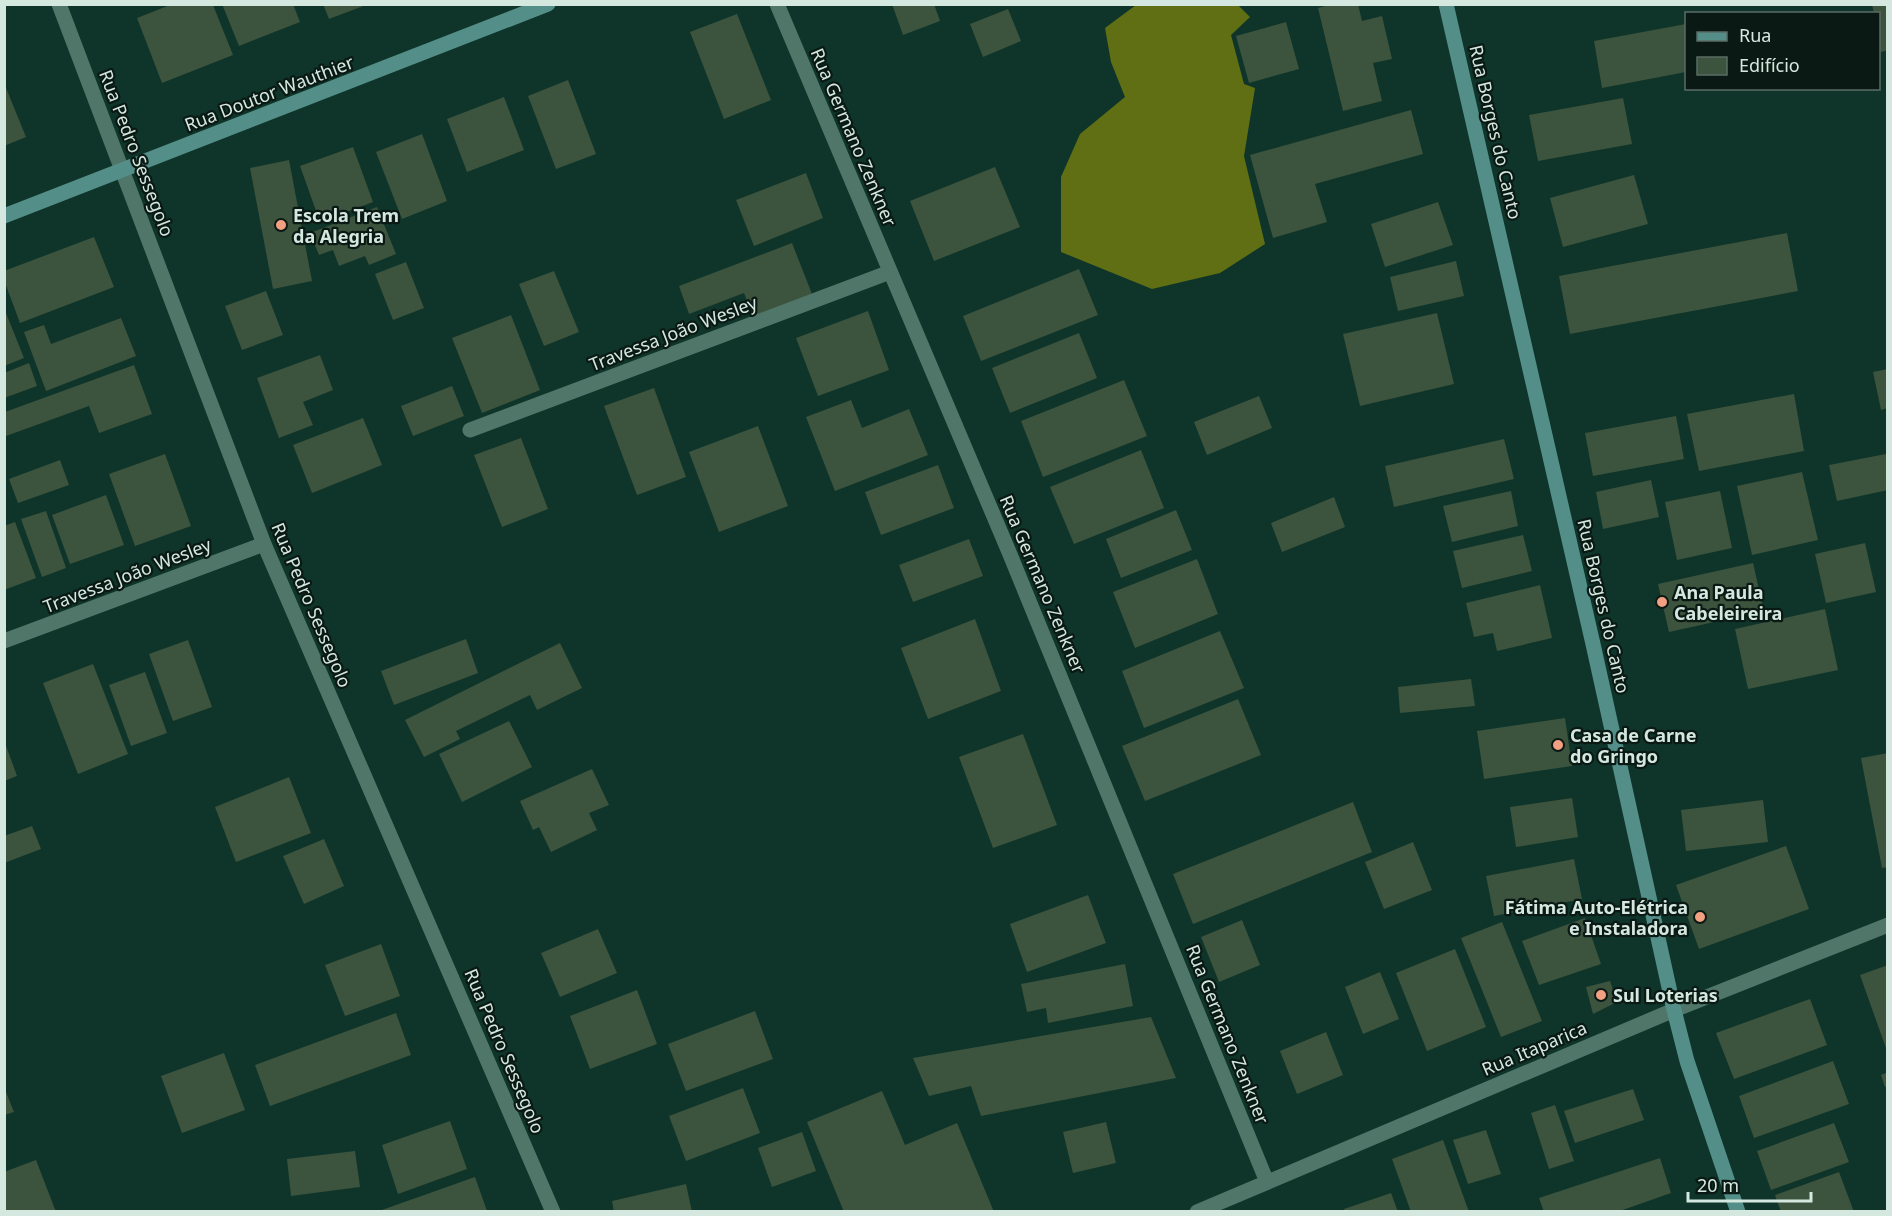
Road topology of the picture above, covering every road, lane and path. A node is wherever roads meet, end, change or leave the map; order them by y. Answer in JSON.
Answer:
{"nodes":[{"id":1,"x":59,"y":4,"type":"edge"},
{"id":2,"x":548,"y":4,"type":"edge"},
{"id":3,"x":777,"y":4,"type":"edge"},
{"id":4,"x":1446,"y":4,"type":"edge"},
{"id":5,"x":123,"y":171,"type":"junction"},
{"id":6,"x":4,"y":216,"type":"edge"},
{"id":7,"x":890,"y":272,"type":"junction"},
{"id":8,"x":470,"y":430,"type":"dead end"},
{"id":9,"x":264,"y":544,"type":"junction"},
{"id":10,"x":4,"y":641,"type":"edge"},
{"id":11,"x":1887,"y":925,"type":"edge"},
{"id":12,"x":1674,"y":1010,"type":"junction"},
{"id":13,"x":1267,"y":1182,"type":"junction"},
{"id":14,"x":553,"y":1212,"type":"edge"},
{"id":15,"x":1197,"y":1212,"type":"edge"},
{"id":16,"x":1738,"y":1212,"type":"edge"}],
"edges":[{"from":1,"to":5,"type":"street","name":"Rua Pedro Sessegolo"},
{"from":2,"to":5,"type":"street","name":"Rua Doutor Wauthier"},
{"from":3,"to":7,"type":"street","name":"Rua Germano Zenkner"},
{"from":4,"to":12,"type":"street","name":"Rua Borges do Canto"},
{"from":5,"to":6,"type":"street","name":"Rua Doutor Wauthier"},
{"from":5,"to":9,"type":"street","name":"Rua Pedro Sessegolo"},
{"from":7,"to":8,"type":"street","name":"Travessa João Wesley"},
{"from":7,"to":13,"type":"street","name":"Rua Germano Zenkner"},
{"from":9,"to":10,"type":"street","name":"Travessa João Wesley"},
{"from":9,"to":14,"type":"street","name":"Rua Pedro Sessegolo"},
{"from":11,"to":12,"type":"street","name":"Rua Itaparica"},
{"from":12,"to":13,"type":"street","name":"Rua Itaparica"},
{"from":12,"to":16,"type":"street","name":"Rua Borges do Canto"},
{"from":13,"to":15,"type":"street","name":"Rua Itaparica"}]}
